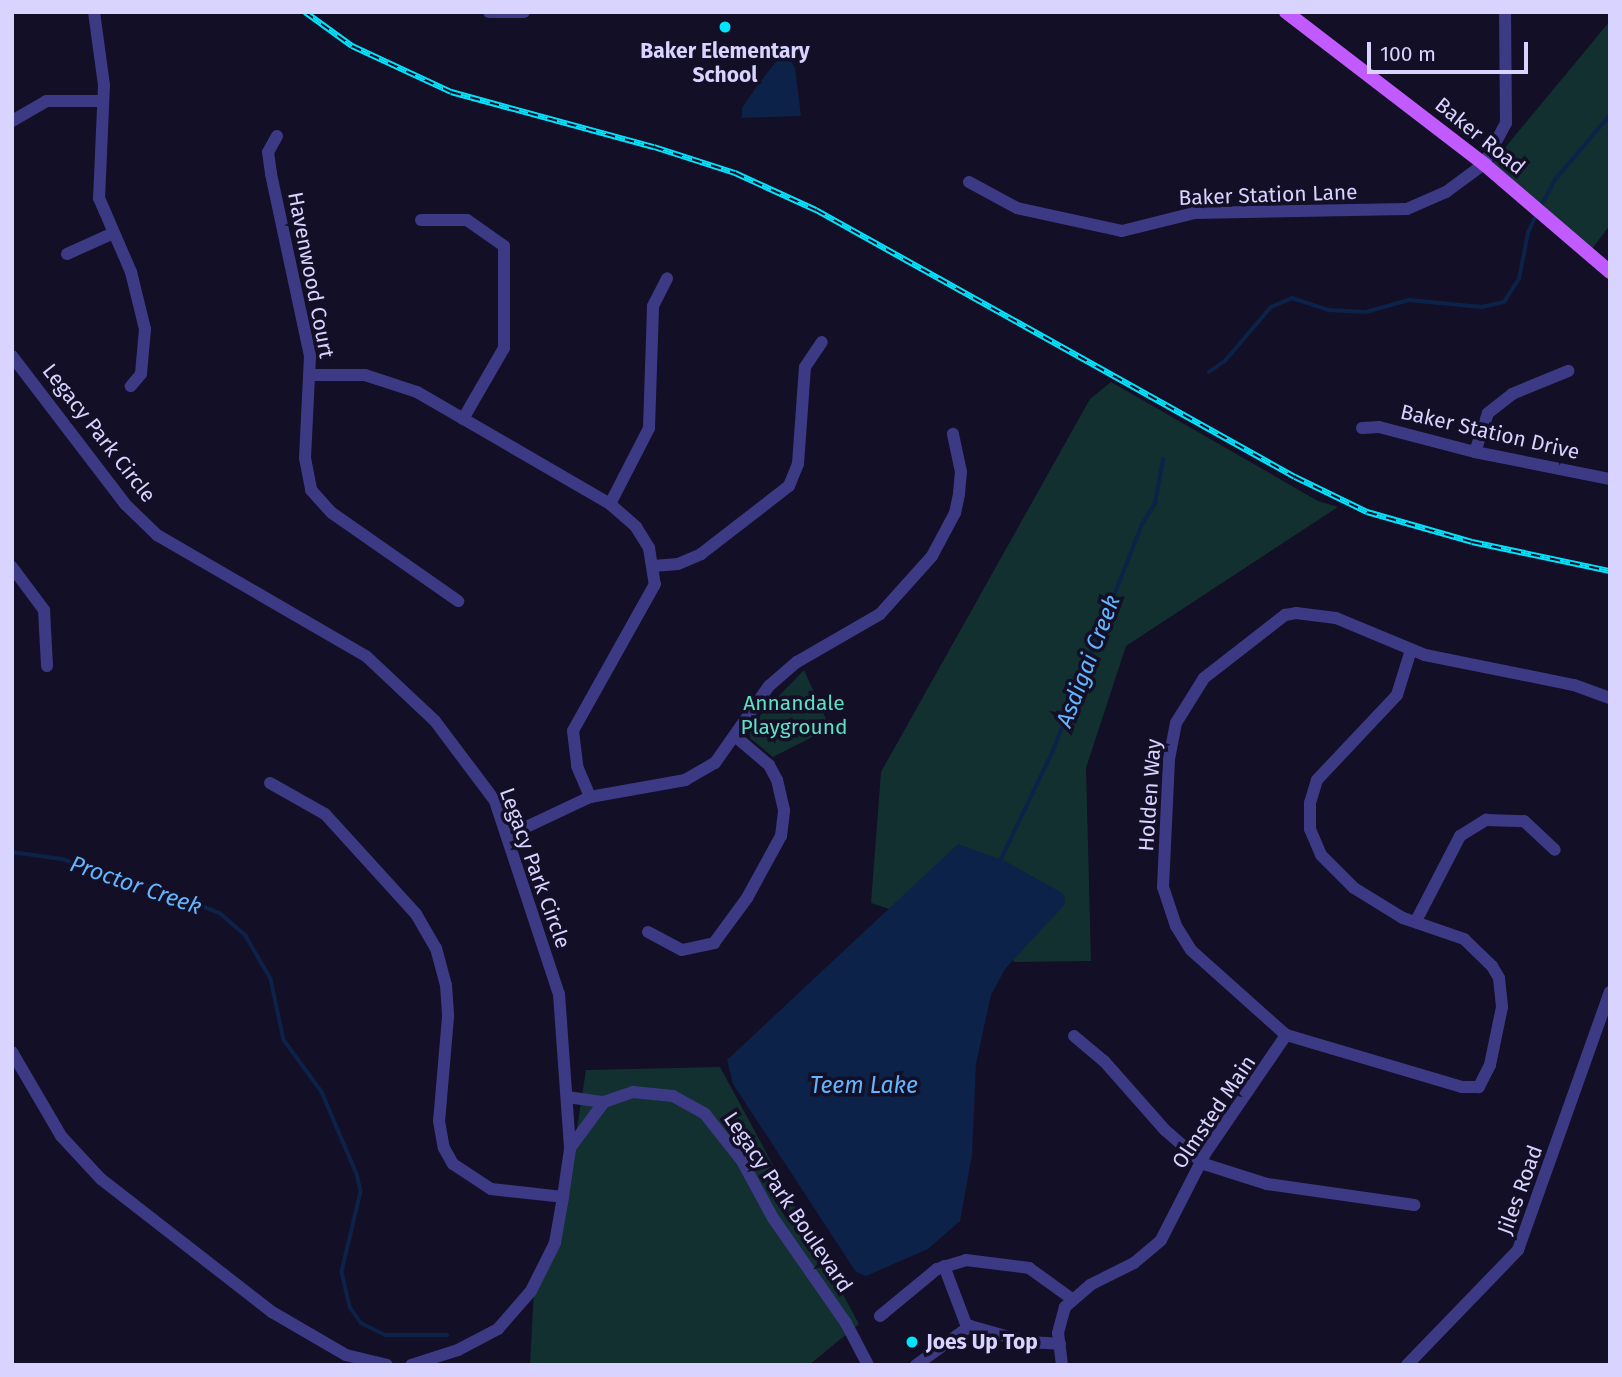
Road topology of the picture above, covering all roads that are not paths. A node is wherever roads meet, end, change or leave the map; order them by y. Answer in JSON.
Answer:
{"nodes":[{"id":1,"x":94,"y":12,"type":"edge"},
{"id":2,"x":489,"y":12,"type":"edge"},
{"id":3,"x":524,"y":12,"type":"edge"},
{"id":4,"x":1286,"y":12,"type":"edge"},
{"id":5,"x":1505,"y":12,"type":"edge"},
{"id":6,"x":102,"y":101,"type":"junction"},
{"id":7,"x":12,"y":121,"type":"edge"},
{"id":8,"x":277,"y":136,"type":"dead end"},
{"id":9,"x":1484,"y":164,"type":"junction"},
{"id":10,"x":969,"y":182,"type":"dead end"},
{"id":11,"x":421,"y":220,"type":"dead end"},
{"id":12,"x":111,"y":234,"type":"junction"},
{"id":13,"x":68,"y":254,"type":"dead end"},
{"id":14,"x":1610,"y":272,"type":"edge"},
{"id":15,"x":667,"y":278,"type":"dead end"},
{"id":16,"x":822,"y":342,"type":"dead end"},
{"id":17,"x":12,"y":356,"type":"edge"},
{"id":18,"x":1568,"y":371,"type":"dead end"},
{"id":19,"x":311,"y":375,"type":"junction"},
{"id":20,"x":131,"y":386,"type":"dead end"},
{"id":21,"x":463,"y":419,"type":"junction"},
{"id":22,"x":1362,"y":428,"type":"dead end"},
{"id":23,"x":953,"y":435,"type":"dead end"},
{"id":24,"x":1475,"y":452,"type":"junction"},
{"id":25,"x":1610,"y":480,"type":"edge"},
{"id":26,"x":610,"y":504,"type":"junction"},
{"id":27,"x":654,"y":566,"type":"junction"},
{"id":28,"x":12,"y":567,"type":"edge"},
{"id":29,"x":458,"y":601,"type":"dead end"},
{"id":30,"x":1410,"y":650,"type":"junction"},
{"id":31,"x":47,"y":666,"type":"dead end"},
{"id":32,"x":1610,"y":698,"type":"edge"},
{"id":33,"x":736,"y":737,"type":"junction"},
{"id":34,"x":270,"y":783,"type":"dead end"},
{"id":35,"x":590,"y":797,"type":"junction"},
{"id":36,"x":508,"y":836,"type":"junction"},
{"id":37,"x":1555,"y":850,"type":"dead end"},
{"id":38,"x":1416,"y":921,"type":"junction"},
{"id":39,"x":648,"y":932,"type":"dead end"},
{"id":40,"x":1610,"y":992,"type":"edge"},
{"id":41,"x":1286,"y":1035,"type":"junction"},
{"id":42,"x":1074,"y":1036,"type":"dead end"},
{"id":43,"x":12,"y":1052,"type":"edge"},
{"id":44,"x":567,"y":1097,"type":"junction"},
{"id":45,"x":604,"y":1102,"type":"junction"},
{"id":46,"x":570,"y":1149,"type":"junction"},
{"id":47,"x":1201,"y":1162,"type":"junction"},
{"id":48,"x":563,"y":1197,"type":"junction"},
{"id":49,"x":1415,"y":1205,"type":"dead end"},
{"id":50,"x":944,"y":1266,"type":"junction"},
{"id":51,"x":1072,"y":1299,"type":"junction"},
{"id":52,"x":880,"y":1316,"type":"dead end"},
{"id":53,"x":967,"y":1327,"type":"junction"},
{"id":54,"x":1060,"y":1344,"type":"junction"},
{"id":55,"x":387,"y":1365,"type":"edge"},
{"id":56,"x":411,"y":1365,"type":"edge"},
{"id":57,"x":868,"y":1365,"type":"edge"},
{"id":58,"x":916,"y":1365,"type":"edge"},
{"id":59,"x":1062,"y":1365,"type":"edge"},
{"id":60,"x":1407,"y":1365,"type":"edge"}],
"edges":[{"from":1,"to":6,"type":"street"},
{"from":2,"to":3,"type":"street"},
{"from":4,"to":9,"type":"main road","name":"Baker Road"},
{"from":5,"to":9,"type":"street"},
{"from":6,"to":7,"type":"street"},
{"from":6,"to":12,"type":"street"},
{"from":8,"to":19,"type":"street","name":"Havenwood Court"},
{"from":9,"to":10,"type":"street","name":"Baker Station Lane"},
{"from":9,"to":14,"type":"main road","name":"Baker Road"},
{"from":11,"to":21,"type":"street"},
{"from":12,"to":13,"type":"street"},
{"from":12,"to":20,"type":"street"},
{"from":15,"to":26,"type":"street"},
{"from":16,"to":27,"type":"street"},
{"from":17,"to":36,"type":"street","name":"Legacy Park Circle"},
{"from":18,"to":24,"type":"street"},
{"from":19,"to":21,"type":"street"},
{"from":19,"to":29,"type":"street","name":"Havenwood Court"},
{"from":21,"to":26,"type":"street"},
{"from":22,"to":24,"type":"street","name":"Baker Station Drive"},
{"from":23,"to":33,"type":"street"},
{"from":24,"to":25,"type":"street","name":"Baker Station Drive"},
{"from":26,"to":27,"type":"street"},
{"from":27,"to":35,"type":"street"},
{"from":28,"to":31,"type":"street"},
{"from":30,"to":32,"type":"street","name":"Holden Way"},
{"from":30,"to":38,"type":"street","name":"Holden Way"},
{"from":30,"to":41,"type":"street","name":"Holden Way"},
{"from":33,"to":35,"type":"street"},
{"from":33,"to":39,"type":"street"},
{"from":34,"to":48,"type":"street"},
{"from":35,"to":36,"type":"street"},
{"from":36,"to":44,"type":"street","name":"Legacy Park Circle"},
{"from":37,"to":38,"type":"street"},
{"from":38,"to":41,"type":"street","name":"Holden Way"},
{"from":40,"to":60,"type":"street","name":"Jiles Road"},
{"from":41,"to":47,"type":"street","name":"Olmsted Main"},
{"from":42,"to":47,"type":"street"},
{"from":43,"to":55,"type":"street"},
{"from":44,"to":45,"type":"street","name":"Legacy Park Boulevard"},
{"from":44,"to":46,"type":"street","name":"Legacy Park Circle"},
{"from":45,"to":46,"type":"street"},
{"from":45,"to":57,"type":"street","name":"Legacy Park Boulevard"},
{"from":46,"to":48,"type":"street","name":"Legacy Park Circle"},
{"from":47,"to":49,"type":"street"},
{"from":47,"to":51,"type":"street","name":"Olmsted Main"},
{"from":48,"to":56,"type":"street","name":"Legacy Park Circle"},
{"from":50,"to":51,"type":"street"},
{"from":50,"to":52,"type":"street"},
{"from":50,"to":53,"type":"street"},
{"from":51,"to":54,"type":"street"},
{"from":53,"to":54,"type":"street"},
{"from":53,"to":58,"type":"street"},
{"from":54,"to":59,"type":"street"}]}
